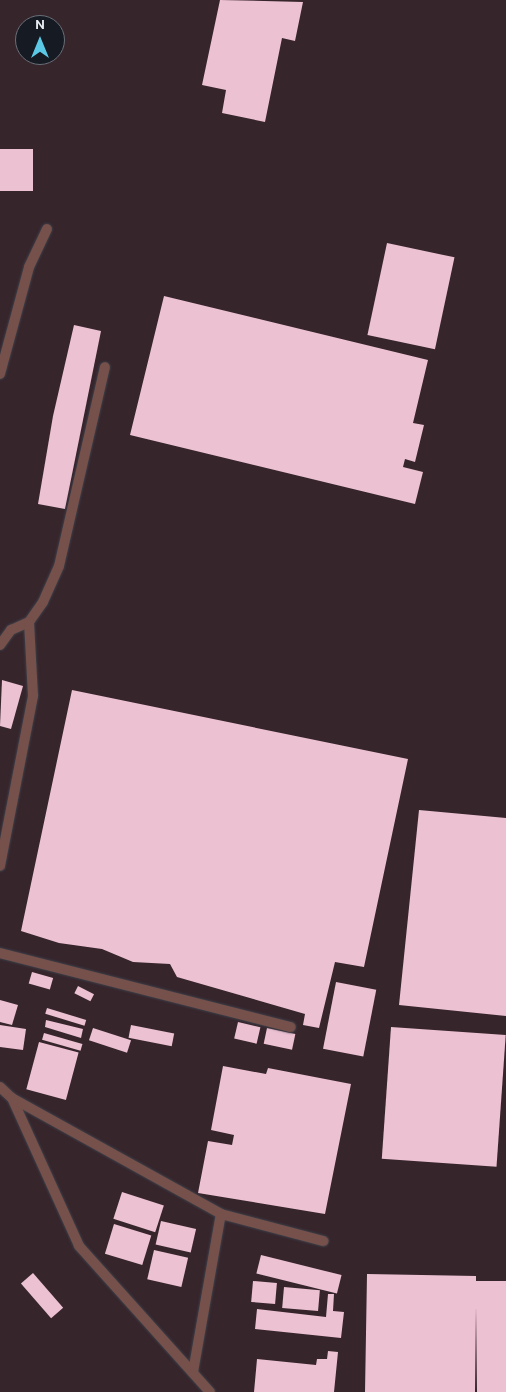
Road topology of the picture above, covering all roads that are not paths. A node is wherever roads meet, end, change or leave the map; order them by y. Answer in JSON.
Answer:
{"nodes":[{"id":1,"x":47,"y":230,"type":"dead end"},
{"id":2,"x":105,"y":367,"type":"dead end"},
{"id":3,"x":0,"y":374,"type":"edge"},
{"id":4,"x":30,"y":622,"type":"junction"},
{"id":5,"x":0,"y":645,"type":"edge"},
{"id":6,"x":0,"y":866,"type":"edge"},
{"id":7,"x":0,"y":953,"type":"edge"},
{"id":8,"x":291,"y":1027,"type":"dead end"},
{"id":9,"x":0,"y":1087,"type":"edge"},
{"id":10,"x":12,"y":1098,"type":"junction"},
{"id":11,"x":221,"y":1214,"type":"junction"},
{"id":12,"x":323,"y":1242,"type":"dead end"},
{"id":13,"x":193,"y":1372,"type":"junction"},
{"id":14,"x":210,"y":1392,"type":"edge"}],
"edges":[{"from":1,"to":3,"type":"lane"},
{"from":2,"to":4,"type":"lane"},
{"from":4,"to":5,"type":"lane"},
{"from":4,"to":6,"type":"lane"},
{"from":7,"to":8,"type":"lane"},
{"from":9,"to":10,"type":"lane"},
{"from":10,"to":11,"type":"lane"},
{"from":10,"to":13,"type":"lane"},
{"from":11,"to":12,"type":"lane"},
{"from":11,"to":13,"type":"lane"},
{"from":13,"to":14,"type":"lane"}]}
